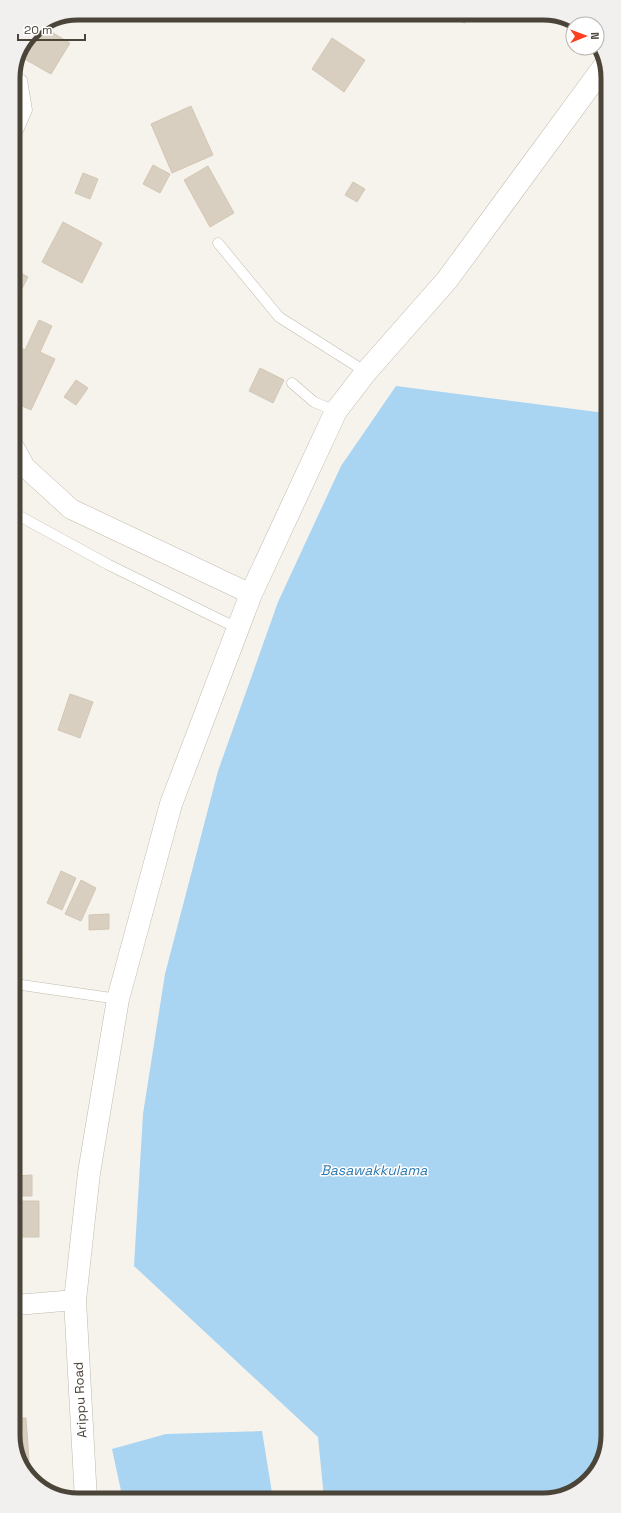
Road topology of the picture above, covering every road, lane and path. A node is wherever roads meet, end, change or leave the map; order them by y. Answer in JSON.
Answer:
{"nodes":[{"id":1,"x":600,"y":71,"type":"edge"},
{"id":2,"x":22,"y":80,"type":"dead end"},
{"id":3,"x":20,"y":125,"type":"edge"},
{"id":4,"x":218,"y":243,"type":"dead end"},
{"id":5,"x":366,"y":372,"type":"junction"},
{"id":6,"x":292,"y":383,"type":"dead end"},
{"id":7,"x":336,"y":411,"type":"junction"},
{"id":8,"x":20,"y":458,"type":"edge"},
{"id":9,"x":20,"y":516,"type":"edge"},
{"id":10,"x":251,"y":594,"type":"junction"},
{"id":11,"x":237,"y":628,"type":"junction"},
{"id":12,"x":20,"y":985,"type":"edge"},
{"id":13,"x":118,"y":999,"type":"junction"},
{"id":14,"x":75,"y":1300,"type":"junction"},
{"id":15,"x":20,"y":1305,"type":"edge"},
{"id":16,"x":86,"y":1493,"type":"edge"}],
"edges":[{"from":1,"to":5,"type":"street","name":"Arippu Road"},
{"from":2,"to":3,"type":"lane"},
{"from":4,"to":5,"type":"lane"},
{"from":5,"to":7,"type":"street","name":"Arippu Road"},
{"from":6,"to":7,"type":"lane"},
{"from":7,"to":10,"type":"street","name":"Arippu Road"},
{"from":8,"to":10,"type":"street"},
{"from":9,"to":11,"type":"lane"},
{"from":10,"to":11,"type":"street","name":"Arippu Road"},
{"from":11,"to":13,"type":"street","name":"Arippu Road"},
{"from":12,"to":13,"type":"lane"},
{"from":13,"to":14,"type":"street","name":"Arippu Road"},
{"from":14,"to":15,"type":"street"},
{"from":14,"to":16,"type":"street","name":"Arippu Road"}]}
